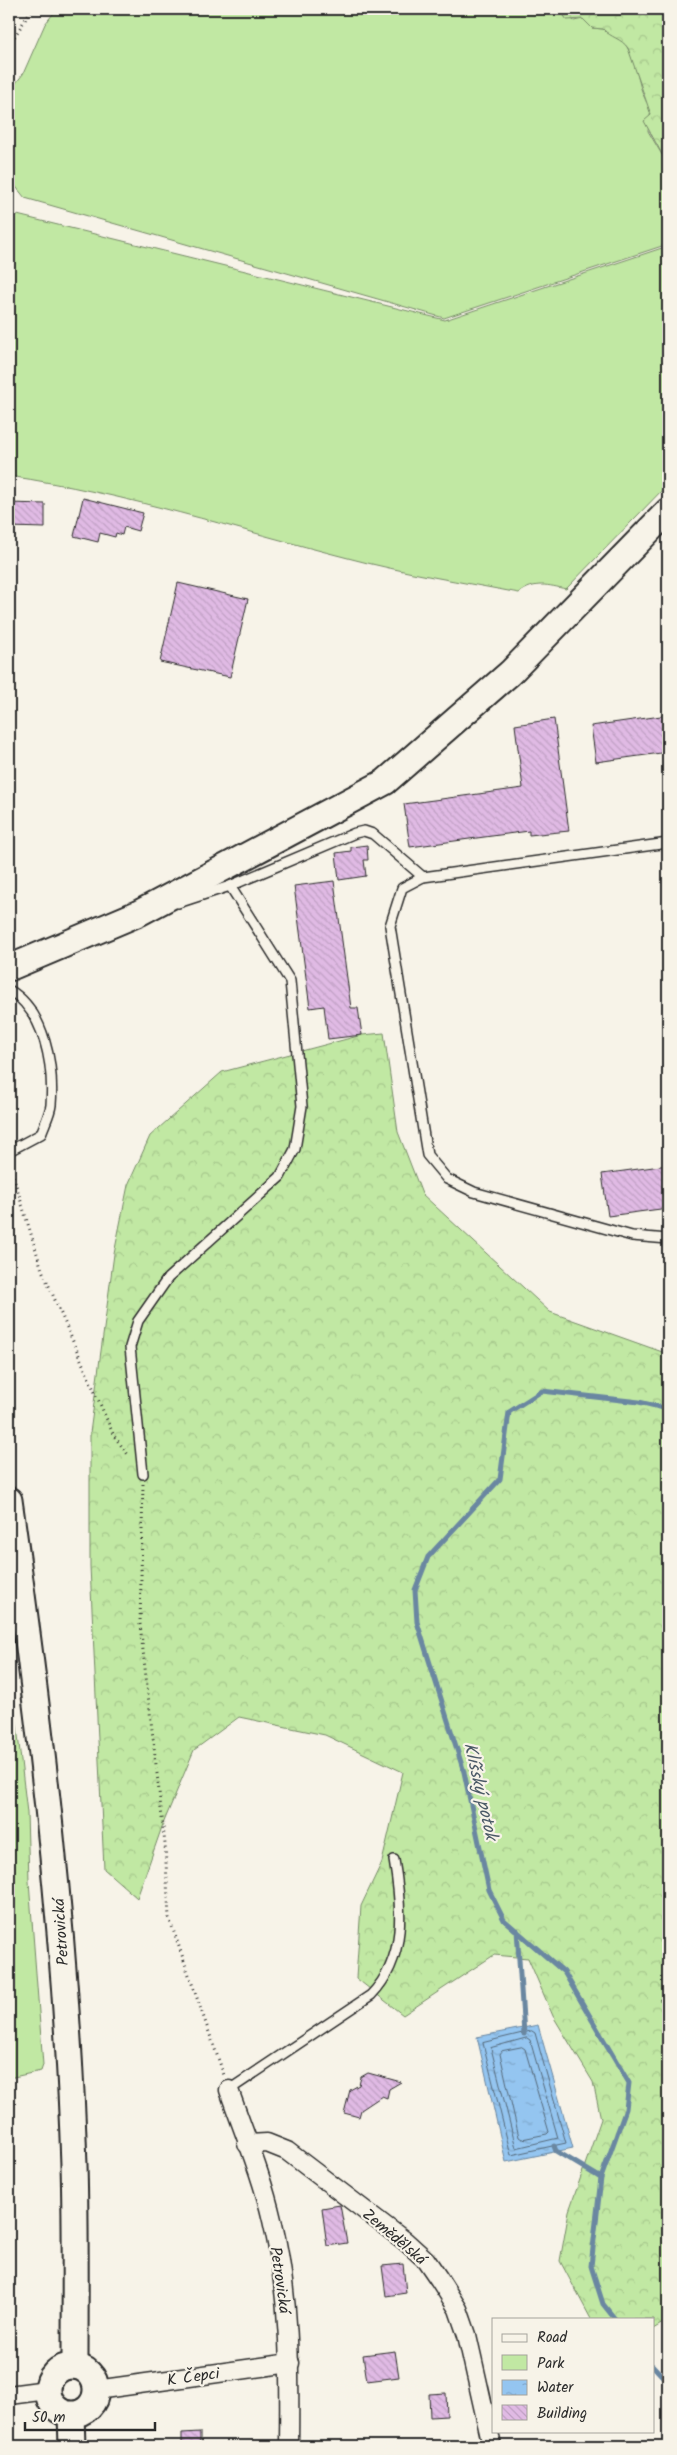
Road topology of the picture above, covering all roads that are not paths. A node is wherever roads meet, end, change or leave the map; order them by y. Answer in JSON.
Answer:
{"nodes":[{"id":1,"x":668,"y":512,"type":"edge"},
{"id":2,"x":668,"y":844,"type":"edge"},
{"id":3,"x":423,"y":877,"type":"junction"},
{"id":4,"x":230,"y":886,"type":"junction"},
{"id":5,"x":139,"y":913,"type":"junction"},
{"id":6,"x":9,"y":968,"type":"edge"},
{"id":7,"x":9,"y":990,"type":"edge"},
{"id":8,"x":9,"y":1151,"type":"edge"},
{"id":9,"x":668,"y":1239,"type":"edge"},
{"id":10,"x":143,"y":1474,"type":"road end"},
{"id":11,"x":9,"y":1500,"type":"edge"},
{"id":12,"x":394,"y":1860,"type":"dead end"},
{"id":13,"x":229,"y":2090,"type":"joint"},
{"id":14,"x":247,"y":2144,"type":"junction"},
{"id":15,"x":290,"y":2363,"type":"junction"},
{"id":16,"x":75,"y":2366,"type":"junction"},
{"id":17,"x":47,"y":2390,"type":"junction"},
{"id":18,"x":96,"y":2390,"type":"junction"},
{"id":19,"x":9,"y":2395,"type":"edge"},
{"id":20,"x":71,"y":2415,"type":"junction"},
{"id":21,"x":72,"y":2446,"type":"edge"},
{"id":22,"x":289,"y":2446,"type":"edge"},
{"id":23,"x":492,"y":2446,"type":"edge"}],
"edges":[{"from":1,"to":5,"type":"main road"},
{"from":2,"to":3,"type":"lane"},
{"from":3,"to":4,"type":"lane"},
{"from":3,"to":9,"type":"lane"},
{"from":4,"to":5,"type":"lane"},
{"from":4,"to":10,"type":"lane"},
{"from":5,"to":6,"type":"main road"},
{"from":7,"to":8,"type":"lane"},
{"from":11,"to":16,"type":"main road","name":"Petrovická"},
{"from":12,"to":13,"type":"lane"},
{"from":13,"to":14,"type":"street","name":"Petrovická"},
{"from":14,"to":15,"type":"street","name":"Petrovická"},
{"from":14,"to":23,"type":"street","name":"Zemědělská"},
{"from":15,"to":18,"type":"street","name":"K Čepci"},
{"from":15,"to":22,"type":"street","name":"Petrovická"},
{"from":16,"to":17,"type":"main road"},
{"from":16,"to":18,"type":"main road"},
{"from":17,"to":19,"type":"street"},
{"from":17,"to":20,"type":"main road"},
{"from":18,"to":20,"type":"main road"},
{"from":20,"to":21,"type":"main road"}]}
